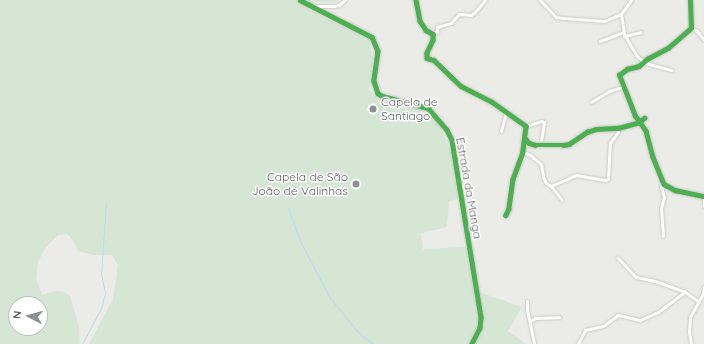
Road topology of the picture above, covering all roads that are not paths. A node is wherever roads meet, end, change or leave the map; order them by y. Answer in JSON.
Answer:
{"nodes":[{"id":1,"x":300,"y":0,"type":"edge"},
{"id":2,"x":345,"y":0,"type":"edge"},
{"id":3,"x":416,"y":0,"type":"edge"},
{"id":4,"x":485,"y":0,"type":"edge"},
{"id":5,"x":540,"y":0,"type":"edge"},
{"id":6,"x":631,"y":0,"type":"edge"},
{"id":7,"x":690,"y":0,"type":"edge"},
{"id":8,"x":312,"y":6,"type":"junction"},
{"id":9,"x":621,"y":14,"type":"junction"},
{"id":10,"x":691,"y":28,"type":"junction"},
{"id":11,"x":641,"y":32,"type":"dead end"},
{"id":12,"x":433,"y":34,"type":"junction"},
{"id":13,"x":624,"y":34,"type":"junction"},
{"id":14,"x":704,"y":40,"type":"edge"},
{"id":15,"x":600,"y":41,"type":"dead end"},
{"id":16,"x":644,"y":62,"type":"junction"},
{"id":17,"x":672,"y":70,"type":"dead end"},
{"id":18,"x":622,"y":87,"type":"junction"},
{"id":19,"x":591,"y":102,"type":"dead end"},
{"id":20,"x":506,"y":112,"type":"junction"},
{"id":21,"x":645,"y":118,"type":"dead end"},
{"id":22,"x":640,"y":122,"type":"junction"},
{"id":23,"x":526,"y":126,"type":"junction"},
{"id":24,"x":618,"y":128,"type":"junction"},
{"id":25,"x":501,"y":131,"type":"dead end"},
{"id":26,"x":525,"y":138,"type":"junction"},
{"id":27,"x":541,"y":140,"type":"dead end"},
{"id":28,"x":522,"y":152,"type":"junction"},
{"id":29,"x":663,"y":181,"type":"junction"},
{"id":30,"x":551,"y":186,"type":"junction"},
{"id":31,"x":704,"y":196,"type":"edge"},
{"id":32,"x":562,"y":200,"type":"dead end"},
{"id":33,"x":704,"y":206,"type":"edge"},
{"id":34,"x":506,"y":215,"type":"dead end"},
{"id":35,"x":663,"y":236,"type":"dead end"},
{"id":36,"x":618,"y":258,"type":"dead end"},
{"id":37,"x":704,"y":287,"type":"edge"},
{"id":38,"x":685,"y":292,"type":"junction"},
{"id":39,"x":527,"y":301,"type":"dead end"},
{"id":40,"x":698,"y":301,"type":"junction"},
{"id":41,"x":560,"y":317,"type":"dead end"},
{"id":42,"x":530,"y":321,"type":"junction"},
{"id":43,"x":472,"y":344,"type":"edge"},
{"id":44,"x":534,"y":344,"type":"edge"},
{"id":45,"x":578,"y":344,"type":"edge"},
{"id":46,"x":691,"y":344,"type":"edge"}],
"edges":[{"from":1,"to":8,"type":"street","name":"Estrada da Manga"},
{"from":2,"to":8,"type":"street"},
{"from":3,"to":12,"type":"street"},
{"from":4,"to":12,"type":"street"},
{"from":5,"to":9,"type":"street"},
{"from":6,"to":9,"type":"street"},
{"from":7,"to":10,"type":"street"},
{"from":8,"to":43,"type":"street","name":"Estrada da Manga"},
{"from":9,"to":13,"type":"street"},
{"from":10,"to":14,"type":"street"},
{"from":10,"to":16,"type":"street"},
{"from":11,"to":13,"type":"street"},
{"from":12,"to":20,"type":"street"},
{"from":13,"to":15,"type":"street"},
{"from":13,"to":16,"type":"street"},
{"from":16,"to":17,"type":"street"},
{"from":16,"to":18,"type":"street"},
{"from":18,"to":19,"type":"street"},
{"from":18,"to":22,"type":"street"},
{"from":20,"to":23,"type":"street"},
{"from":20,"to":25,"type":"street"},
{"from":21,"to":22,"type":"street"},
{"from":22,"to":24,"type":"street"},
{"from":22,"to":29,"type":"street"},
{"from":23,"to":26,"type":"street"},
{"from":23,"to":27,"type":"street"},
{"from":24,"to":26,"type":"street"},
{"from":24,"to":30,"type":"street"},
{"from":26,"to":28,"type":"street"},
{"from":28,"to":30,"type":"street"},
{"from":28,"to":34,"type":"street"},
{"from":29,"to":31,"type":"street"},
{"from":29,"to":35,"type":"street"},
{"from":30,"to":32,"type":"street"},
{"from":31,"to":33,"type":"street"},
{"from":36,"to":38,"type":"street"},
{"from":37,"to":40,"type":"street"},
{"from":38,"to":40,"type":"street"},
{"from":38,"to":45,"type":"street"},
{"from":39,"to":42,"type":"street"},
{"from":40,"to":46,"type":"street"},
{"from":41,"to":42,"type":"street"},
{"from":42,"to":44,"type":"street"}]}
